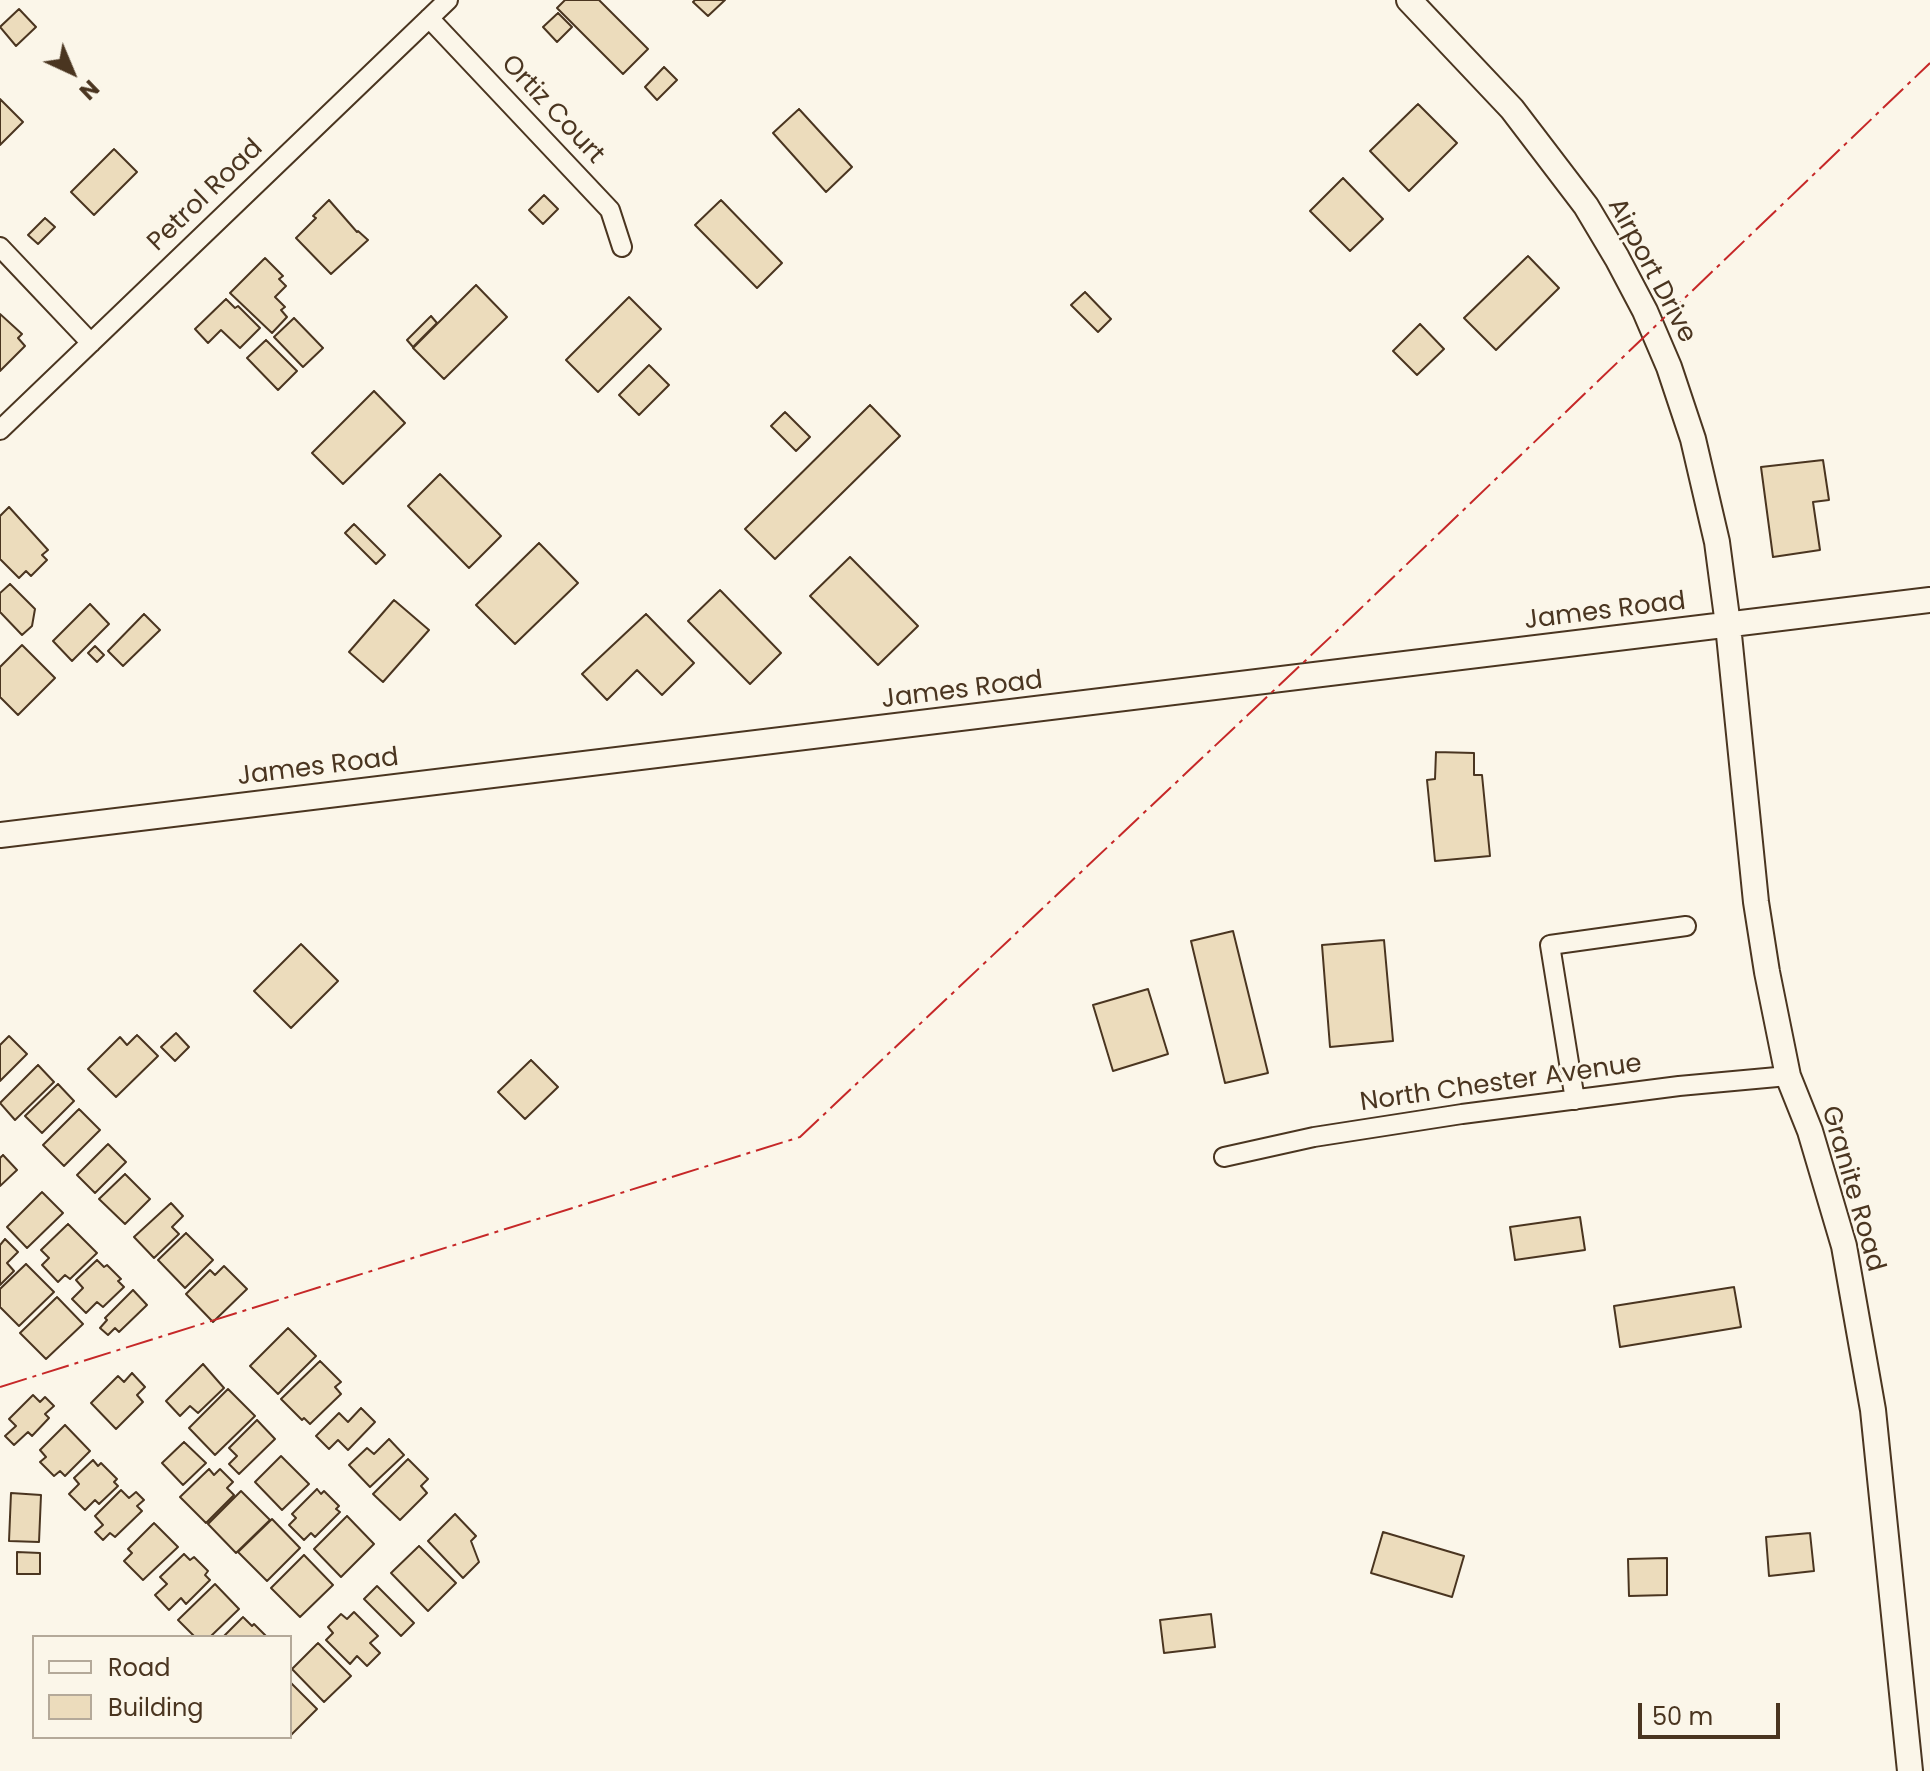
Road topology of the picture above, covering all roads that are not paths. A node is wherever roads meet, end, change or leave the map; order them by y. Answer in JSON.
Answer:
{"nodes":[{"id":1,"x":448,"y":0,"type":"edge"},
{"id":2,"x":1409,"y":0,"type":"edge"},
{"id":3,"x":429,"y":18,"type":"junction"},
{"id":4,"x":0,"y":247,"type":"edge"},
{"id":5,"x":622,"y":247,"type":"dead end"},
{"id":6,"x":91,"y":343,"type":"junction"},
{"id":7,"x":0,"y":430,"type":"edge"},
{"id":8,"x":1930,"y":600,"type":"edge"},
{"id":9,"x":1728,"y":625,"type":"junction"},
{"id":10,"x":0,"y":835,"type":"edge"},
{"id":11,"x":1686,"y":926,"type":"dead end"},
{"id":12,"x":1788,"y":1076,"type":"junction"},
{"id":13,"x":1575,"y":1100,"type":"junction"},
{"id":14,"x":1224,"y":1157,"type":"dead end"},
{"id":15,"x":1910,"y":1771,"type":"edge"}],
"edges":[{"from":1,"to":3,"type":"street","name":"Petrol Road"},
{"from":2,"to":9,"type":"main road","name":"Airport Drive"},
{"from":3,"to":5,"type":"street","name":"Ortiz Court"},
{"from":3,"to":6,"type":"street","name":"Petrol Road"},
{"from":4,"to":6,"type":"street"},
{"from":6,"to":7,"type":"street","name":"Petrol Road"},
{"from":8,"to":9,"type":"main road","name":"James Road"},
{"from":9,"to":10,"type":"main road","name":"James Road"},
{"from":9,"to":12,"type":"main road","name":"Granite Road"},
{"from":11,"to":13,"type":"street"},
{"from":12,"to":13,"type":"street","name":"North Chester Avenue"},
{"from":12,"to":15,"type":"main road","name":"Granite Road"},
{"from":13,"to":14,"type":"street","name":"North Chester Avenue"}]}
